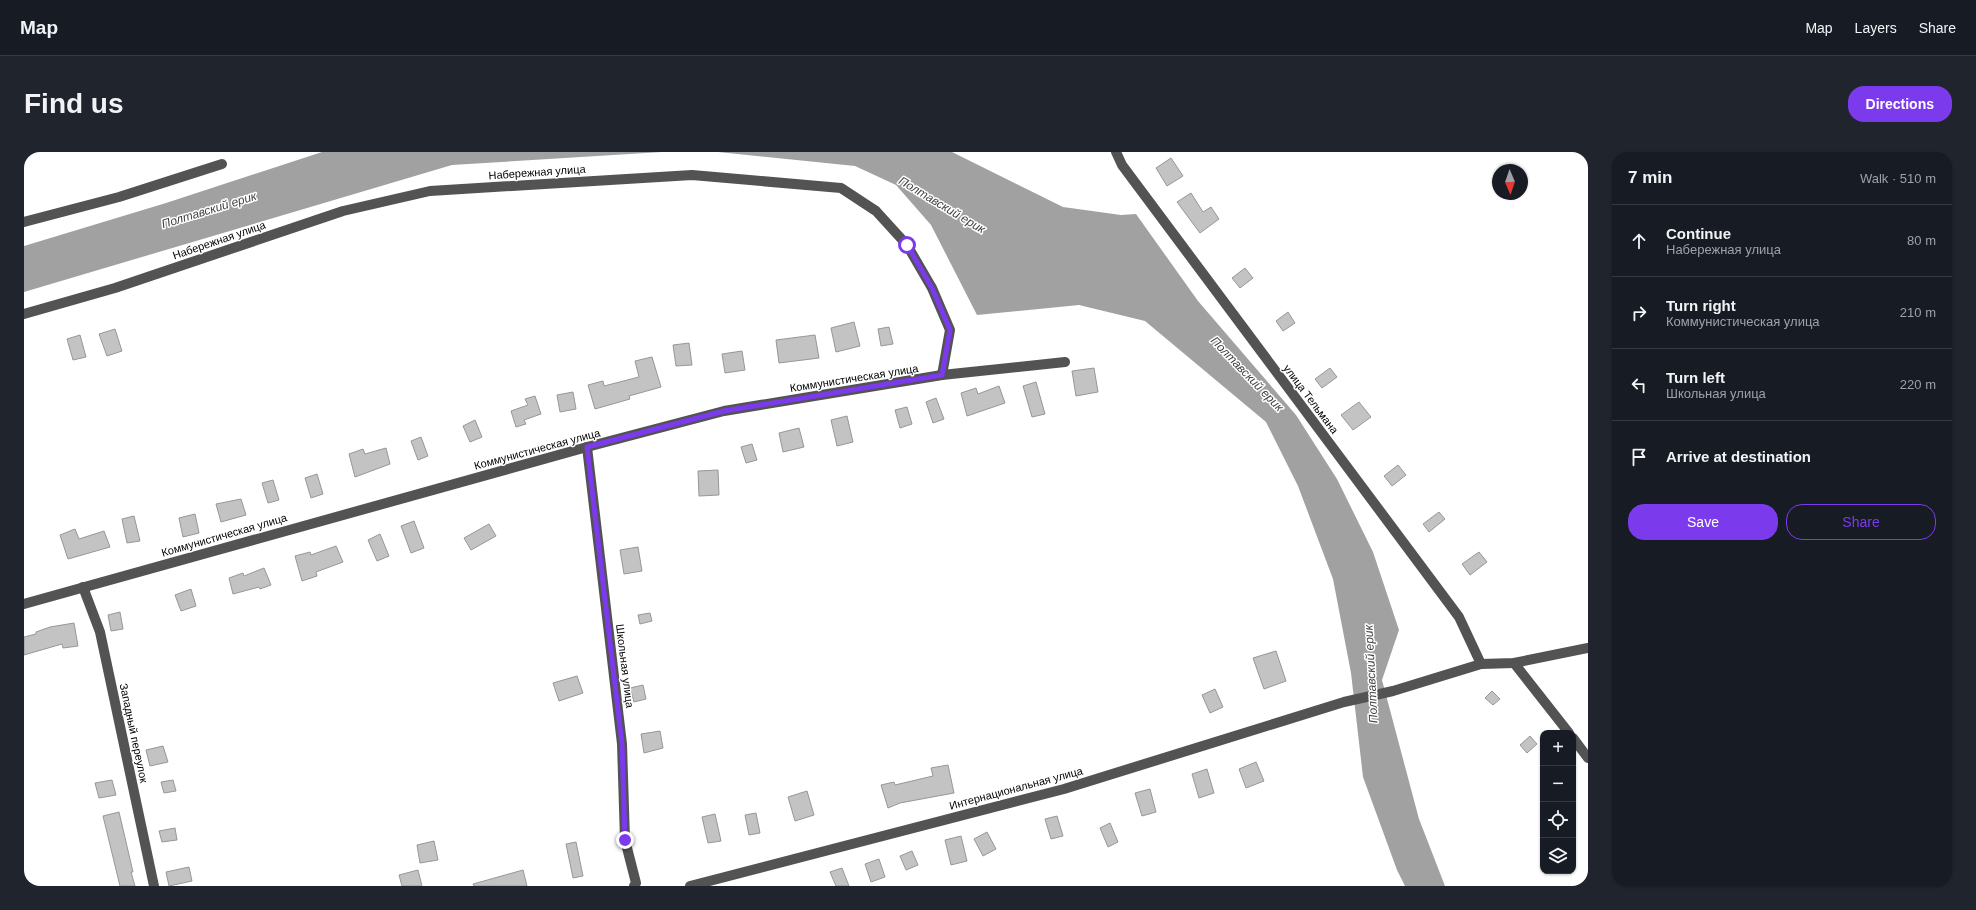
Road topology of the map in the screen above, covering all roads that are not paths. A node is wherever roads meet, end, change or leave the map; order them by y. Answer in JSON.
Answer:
{"nodes":[{"id":1,"x":1116,"y":152,"type":"edge"},
{"id":2,"x":222,"y":164,"type":"dead end"},
{"id":3,"x":24,"y":222,"type":"edge"},
{"id":4,"x":24,"y":314,"type":"edge"},
{"id":5,"x":1065,"y":362,"type":"dead end"},
{"id":6,"x":942,"y":375,"type":"junction"},
{"id":7,"x":587,"y":447,"type":"junction"},
{"id":8,"x":83,"y":587,"type":"junction"},
{"id":9,"x":24,"y":604,"type":"edge"},
{"id":10,"x":1588,"y":648,"type":"edge"},
{"id":11,"x":1514,"y":663,"type":"junction"},
{"id":12,"x":1481,"y":664,"type":"junction"},
{"id":13,"x":1567,"y":730,"type":"edge"},
{"id":14,"x":1576,"y":742,"type":"edge"},
{"id":15,"x":1588,"y":758,"type":"edge"},
{"id":16,"x":154,"y":886,"type":"edge"},
{"id":17,"x":634,"y":886,"type":"edge"},
{"id":18,"x":690,"y":886,"type":"edge"}],
"edges":[{"from":1,"to":12,"type":"street","name":"улица Тельмана"},
{"from":2,"to":3,"type":"street"},
{"from":4,"to":6,"type":"street","name":"Набережная улица"},
{"from":5,"to":6,"type":"street","name":"Коммунистическая улица"},
{"from":6,"to":7,"type":"street","name":"Коммунистическая улица"},
{"from":7,"to":8,"type":"street","name":"Коммунистическая улица"},
{"from":7,"to":17,"type":"street","name":"Школьная улица"},
{"from":8,"to":9,"type":"street","name":"Коммунистическая улица"},
{"from":8,"to":16,"type":"street","name":"Западный переулок"},
{"from":10,"to":11,"type":"street","name":"Интернациональная улица"},
{"from":11,"to":12,"type":"street","name":"Интернациональная улица"},
{"from":11,"to":13,"type":"street"},
{"from":12,"to":18,"type":"street","name":"Интернациональная улица"},
{"from":14,"to":15,"type":"street"}]}
